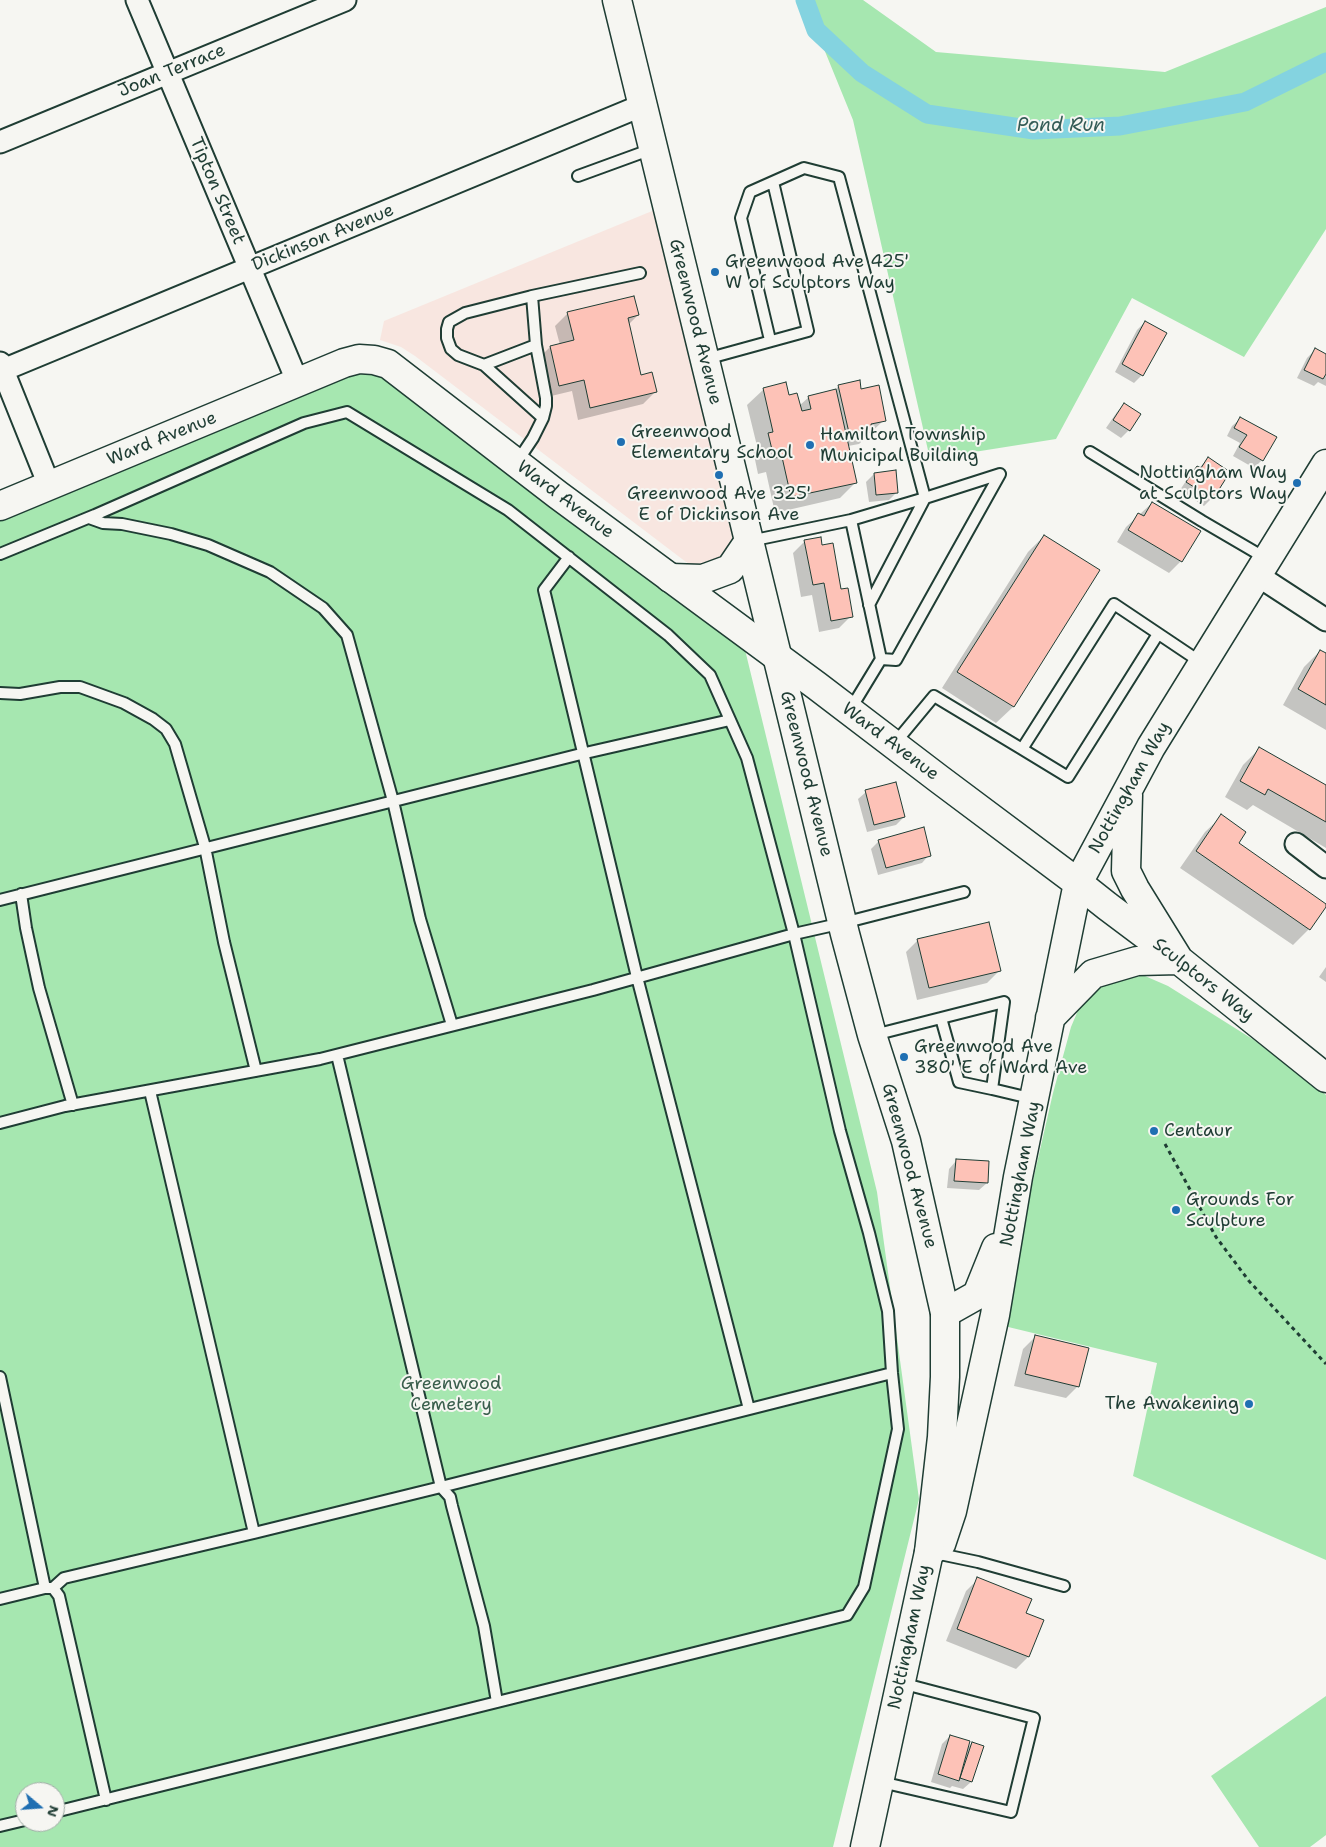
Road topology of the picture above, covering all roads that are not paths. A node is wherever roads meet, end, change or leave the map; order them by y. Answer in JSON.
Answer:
{"nodes":[{"id":1,"x":137,"y":0,"type":"edge"},
{"id":2,"x":345,"y":0,"type":"edge"},
{"id":3,"x":617,"y":0,"type":"edge"},
{"id":4,"x":168,"y":73,"type":"junction"},
{"id":5,"x":643,"y":105,"type":"junction"},
{"id":6,"x":0,"y":142,"type":"edge"},
{"id":7,"x":653,"y":149,"type":"junction"},
{"id":8,"x":578,"y":176,"type":"dead end"},
{"id":9,"x":773,"y":182,"type":"junction"},
{"id":10,"x":250,"y":268,"type":"junction"},
{"id":11,"x":640,"y":273,"type":"dead end"},
{"id":12,"x":532,"y":296,"type":"junction"},
{"id":13,"x":770,"y":340,"type":"junction"},
{"id":14,"x":536,"y":345,"type":"junction"},
{"id":15,"x":704,"y":359,"type":"junction"},
{"id":16,"x":484,"y":365,"type":"junction"},
{"id":17,"x":1,"y":367,"type":"edge"},
{"id":18,"x":298,"y":383,"type":"junction"},
{"id":19,"x":543,"y":418,"type":"junction"},
{"id":20,"x":1090,"y":452,"type":"dead end"},
{"id":21,"x":516,"y":463,"type":"junction"},
{"id":22,"x":1326,"y":464,"type":"edge"},
{"id":23,"x":49,"y":486,"type":"junction"},
{"id":24,"x":925,"y":498,"type":"junction"},
{"id":25,"x":0,"y":506,"type":"edge"},
{"id":26,"x":89,"y":518,"type":"junction"},
{"id":27,"x":851,"y":520,"type":"junction"},
{"id":28,"x":749,"y":542,"type":"junction"},
{"id":29,"x":0,"y":554,"type":"edge"},
{"id":30,"x":569,"y":557,"type":"junction"},
{"id":31,"x":1262,"y":567,"type":"junction"},
{"id":32,"x":670,"y":578,"type":"junction"},
{"id":33,"x":869,"y":605,"type":"junction"},
{"id":34,"x":1326,"y":620,"type":"edge"},
{"id":35,"x":1158,"y":634,"type":"junction"},
{"id":36,"x":777,"y":656,"type":"junction"},
{"id":37,"x":881,"y":659,"type":"junction"},
{"id":38,"x":1202,"y":663,"type":"junction"},
{"id":39,"x":0,"y":693,"type":"edge"},
{"id":40,"x":849,"y":711,"type":"junction"},
{"id":41,"x":730,"y":720,"type":"junction"},
{"id":42,"x":893,"y":744,"type":"junction"},
{"id":43,"x":1022,"y":749,"type":"junction"},
{"id":44,"x":582,"y":754,"type":"junction"},
{"id":45,"x":1128,"y":790,"type":"junction"},
{"id":46,"x":393,"y":801,"type":"junction"},
{"id":47,"x":1296,"y":844,"type":"dead end"},
{"id":48,"x":205,"y":847,"type":"junction"},
{"id":49,"x":1326,"y":867,"type":"edge"},
{"id":50,"x":1078,"y":883,"type":"junction"},
{"id":51,"x":964,"y":892,"type":"dead end"},
{"id":52,"x":21,"y":894,"type":"junction"},
{"id":53,"x":0,"y":900,"type":"edge"},
{"id":54,"x":843,"y":923,"type":"junction"},
{"id":55,"x":794,"y":934,"type":"junction"},
{"id":56,"x":1179,"y":960,"type":"junction"},
{"id":57,"x":638,"y":977,"type":"junction"},
{"id":58,"x":941,"y":1018,"type":"junction"},
{"id":59,"x":1050,"y":1018,"type":"junction"},
{"id":60,"x":452,"y":1026,"type":"junction"},
{"id":61,"x":872,"y":1035,"type":"junction"},
{"id":62,"x":337,"y":1055,"type":"junction"},
{"id":63,"x":256,"y":1071,"type":"junction"},
{"id":64,"x":1326,"y":1078,"type":"edge"},
{"id":65,"x":992,"y":1090,"type":"junction"},
{"id":66,"x":150,"y":1091,"type":"junction"},
{"id":67,"x":1035,"y":1099,"type":"junction"},
{"id":68,"x":73,"y":1105,"type":"junction"},
{"id":69,"x":0,"y":1123,"type":"edge"},
{"id":70,"x":1018,"y":1177,"type":"junction"},
{"id":71,"x":945,"y":1314,"type":"junction"},
{"id":72,"x":892,"y":1374,"type":"junction"},
{"id":73,"x":0,"y":1377,"type":"edge"},
{"id":74,"x":750,"y":1409,"type":"junction"},
{"id":75,"x":441,"y":1486,"type":"junction"},
{"id":76,"x":254,"y":1533,"type":"junction"},
{"id":77,"x":929,"y":1552,"type":"junction"},
{"id":78,"x":1064,"y":1586,"type":"dead end"},
{"id":79,"x":49,"y":1588,"type":"junction"},
{"id":80,"x":0,"y":1599,"type":"edge"},
{"id":81,"x":900,"y":1683,"type":"junction"},
{"id":82,"x":497,"y":1702,"type":"junction"},
{"id":83,"x":880,"y":1782,"type":"junction"},
{"id":84,"x":106,"y":1800,"type":"junction"},
{"id":85,"x":65,"y":1810,"type":"edge"},
{"id":86,"x":15,"y":1822,"type":"edge"},
{"id":87,"x":0,"y":1826,"type":"edge"},
{"id":88,"x":865,"y":1847,"type":"edge"}],
"edges":[{"from":1,"to":4,"type":"street","name":"Tipton Street"},
{"from":2,"to":4,"type":"street","name":"Joan Terrace"},
{"from":3,"to":5,"type":"street","name":"Greenwood Avenue"},
{"from":4,"to":6,"type":"street","name":"Joan Terrace"},
{"from":4,"to":10,"type":"street","name":"Tipton Street"},
{"from":5,"to":7,"type":"street","name":"Greenwood Avenue"},
{"from":5,"to":10,"type":"street","name":"Dickinson Avenue"},
{"from":7,"to":8,"type":"lane"},
{"from":7,"to":15,"type":"street","name":"Greenwood Avenue"},
{"from":9,"to":13,"type":"lane"},
{"from":9,"to":13,"type":"lane"},
{"from":9,"to":24,"type":"lane"},
{"from":10,"to":17,"type":"street","name":"Dickinson Avenue"},
{"from":10,"to":18,"type":"street","name":"Tipton Street"},
{"from":11,"to":12,"type":"lane"},
{"from":12,"to":14,"type":"lane"},
{"from":12,"to":16,"type":"lane"},
{"from":13,"to":15,"type":"lane"},
{"from":14,"to":16,"type":"lane"},
{"from":14,"to":19,"type":"lane"},
{"from":15,"to":28,"type":"street","name":"Greenwood Avenue"},
{"from":16,"to":19,"type":"lane"},
{"from":17,"to":23,"type":"street"},
{"from":18,"to":21,"type":"street","name":"Ward Avenue"},
{"from":18,"to":23,"type":"street","name":"Ward Avenue"},
{"from":19,"to":21,"type":"lane"},
{"from":20,"to":31,"type":"lane"},
{"from":21,"to":32,"type":"street","name":"Ward Avenue"},
{"from":22,"to":31,"type":"street","name":"Nottingham Way"},
{"from":23,"to":25,"type":"street","name":"Ward Avenue"},
{"from":24,"to":27,"type":"lane"},
{"from":24,"to":33,"type":"lane"},
{"from":24,"to":37,"type":"lane"},
{"from":26,"to":29,"type":"lane"},
{"from":26,"to":30,"type":"lane"},
{"from":26,"to":46,"type":"lane"},
{"from":27,"to":28,"type":"lane"},
{"from":27,"to":33,"type":"lane"},
{"from":28,"to":32,"type":"street"},
{"from":28,"to":36,"type":"street","name":"Greenwood Avenue"},
{"from":30,"to":41,"type":"lane"},
{"from":30,"to":44,"type":"lane"},
{"from":31,"to":34,"type":"street"},
{"from":31,"to":38,"type":"street","name":"Nottingham Way"},
{"from":32,"to":36,"type":"street","name":"Ward Avenue"},
{"from":33,"to":37,"type":"lane"},
{"from":35,"to":38,"type":"lane"},
{"from":35,"to":43,"type":"lane"},
{"from":35,"to":43,"type":"lane"},
{"from":36,"to":40,"type":"street","name":"Ward Avenue"},
{"from":36,"to":54,"type":"street","name":"Greenwood Avenue"},
{"from":37,"to":40,"type":"lane"},
{"from":38,"to":45,"type":"street","name":"Nottingham Way"},
{"from":39,"to":48,"type":"lane"},
{"from":40,"to":42,"type":"street","name":"Ward Avenue"},
{"from":41,"to":44,"type":"lane"},
{"from":41,"to":55,"type":"lane"},
{"from":42,"to":43,"type":"lane"},
{"from":42,"to":50,"type":"street","name":"Ward Avenue"},
{"from":44,"to":46,"type":"lane"},
{"from":44,"to":57,"type":"lane"},
{"from":45,"to":50,"type":"street","name":"Nottingham Way"},
{"from":45,"to":56,"type":"street"},
{"from":46,"to":48,"type":"lane"},
{"from":46,"to":60,"type":"lane"},
{"from":47,"to":49,"type":"street"},
{"from":48,"to":52,"type":"lane"},
{"from":48,"to":63,"type":"lane"},
{"from":50,"to":56,"type":"street","name":"Sculptors Way"},
{"from":50,"to":59,"type":"street","name":"Nottingham Way"},
{"from":51,"to":54,"type":"lane"},
{"from":52,"to":53,"type":"lane"},
{"from":52,"to":68,"type":"lane"},
{"from":54,"to":55,"type":"lane"},
{"from":54,"to":61,"type":"street","name":"Greenwood Avenue"},
{"from":55,"to":57,"type":"lane"},
{"from":55,"to":72,"type":"lane"},
{"from":56,"to":59,"type":"street"},
{"from":56,"to":64,"type":"street","name":"Sculptors Way"},
{"from":57,"to":60,"type":"lane"},
{"from":57,"to":74,"type":"lane"},
{"from":58,"to":61,"type":"lane"},
{"from":58,"to":65,"type":"lane"},
{"from":58,"to":65,"type":"lane"},
{"from":59,"to":67,"type":"street","name":"Nottingham Way"},
{"from":60,"to":62,"type":"lane"},
{"from":61,"to":71,"type":"street","name":"Greenwood Avenue"},
{"from":62,"to":63,"type":"lane"},
{"from":62,"to":75,"type":"lane"},
{"from":63,"to":66,"type":"lane"},
{"from":65,"to":67,"type":"lane"},
{"from":66,"to":68,"type":"lane"},
{"from":66,"to":76,"type":"lane"},
{"from":67,"to":70,"type":"street","name":"Nottingham Way"},
{"from":68,"to":69,"type":"lane"},
{"from":70,"to":71,"type":"street"},
{"from":70,"to":77,"type":"street","name":"Nottingham Way"},
{"from":71,"to":77,"type":"street","name":"Greenwood Avenue"},
{"from":72,"to":74,"type":"lane"},
{"from":72,"to":82,"type":"lane"},
{"from":73,"to":79,"type":"lane"},
{"from":74,"to":75,"type":"lane"},
{"from":75,"to":76,"type":"lane"},
{"from":75,"to":82,"type":"lane"},
{"from":76,"to":79,"type":"lane"},
{"from":77,"to":78,"type":"lane"},
{"from":77,"to":81,"type":"street","name":"Nottingham Way"},
{"from":79,"to":80,"type":"lane"},
{"from":79,"to":84,"type":"lane"},
{"from":81,"to":83,"type":"street","name":"Nottingham Way"},
{"from":81,"to":83,"type":"lane"},
{"from":82,"to":84,"type":"lane"},
{"from":83,"to":88,"type":"street","name":"Nottingham Way"},
{"from":84,"to":85,"type":"lane"},
{"from":86,"to":87,"type":"lane"}]}
